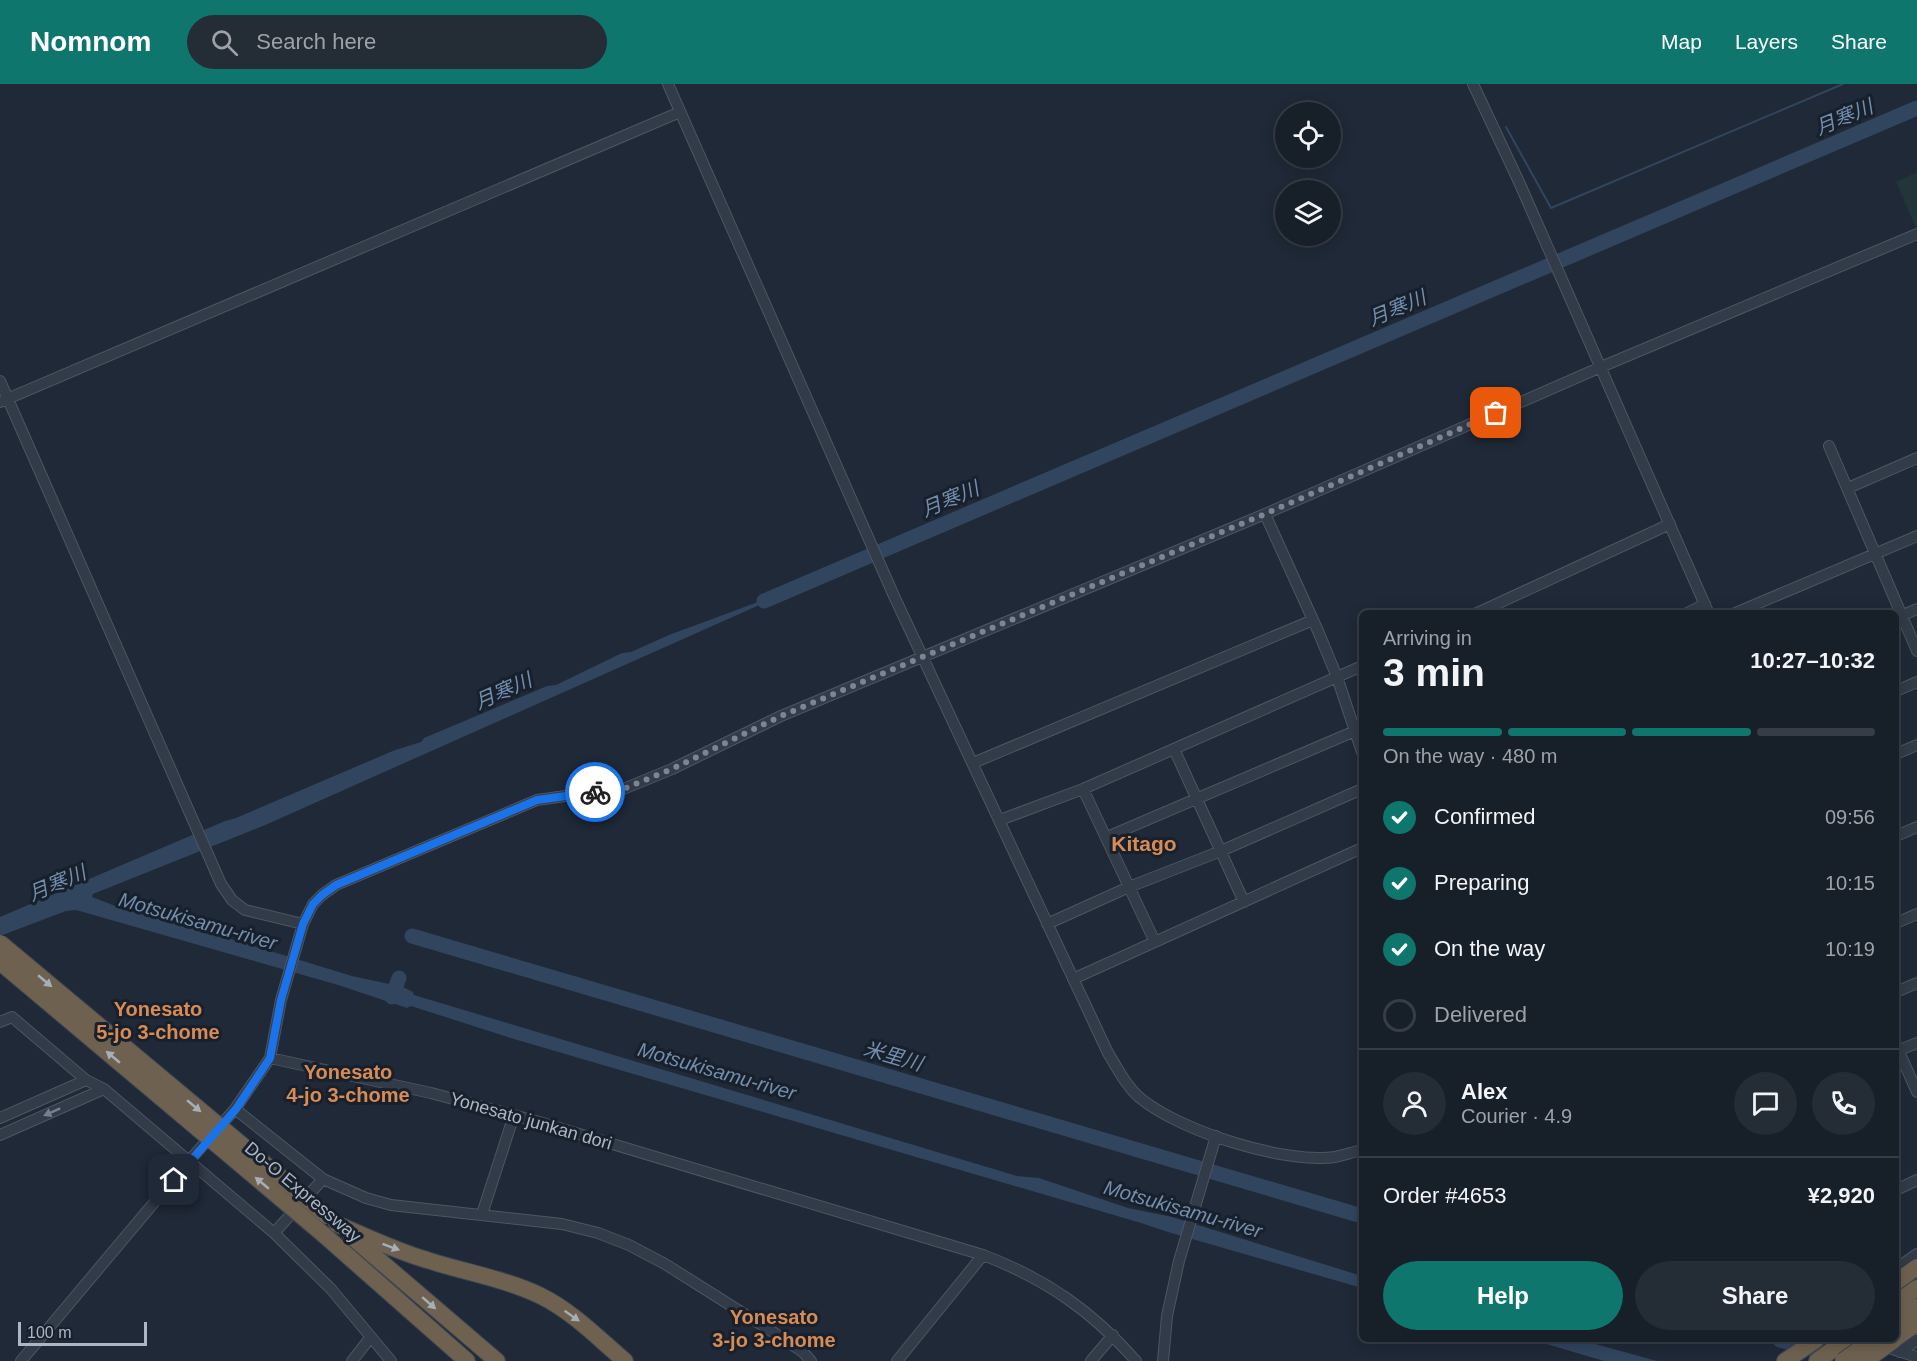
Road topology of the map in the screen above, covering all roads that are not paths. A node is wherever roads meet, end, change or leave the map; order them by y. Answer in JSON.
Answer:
{"nodes":[{"id":1,"x":668,"y":84,"type":"edge"},
{"id":2,"x":1473,"y":84,"type":"edge"},
{"id":3,"x":680,"y":112,"type":"junction"},
{"id":4,"x":1917,"y":234,"type":"edge"},
{"id":5,"x":1601,"y":367,"type":"junction"},
{"id":6,"x":0,"y":381,"type":"edge"},
{"id":7,"x":4,"y":401,"type":"edge"},
{"id":8,"x":1829,"y":446,"type":"dead end"},
{"id":9,"x":1917,"y":458,"type":"edge"},
{"id":10,"x":1848,"y":488,"type":"junction"},
{"id":11,"x":1265,"y":514,"type":"junction"},
{"id":12,"x":1670,"y":524,"type":"junction"},
{"id":13,"x":1917,"y":536,"type":"edge"},
{"id":14,"x":1876,"y":553,"type":"junction"},
{"id":15,"x":1707,"y":609,"type":"edge"},
{"id":16,"x":1917,"y":609,"type":"edge"},
{"id":17,"x":1484,"y":610,"type":"edge"},
{"id":18,"x":1742,"y":610,"type":"edge"},
{"id":19,"x":1897,"y":610,"type":"edge"},
{"id":20,"x":1899,"y":616,"type":"edge"},
{"id":21,"x":1313,"y":620,"type":"junction"},
{"id":22,"x":1917,"y":651,"type":"edge"},
{"id":23,"x":922,"y":657,"type":"junction"},
{"id":24,"x":1359,"y":667,"type":"edge"},
{"id":25,"x":1337,"y":677,"type":"junction"},
{"id":26,"x":1917,"y":682,"type":"edge"},
{"id":27,"x":1899,"y":690,"type":"edge"},
{"id":28,"x":1355,"y":731,"type":"junction"},
{"id":29,"x":1359,"y":743,"type":"edge"},
{"id":30,"x":1917,"y":745,"type":"edge"},
{"id":31,"x":1174,"y":749,"type":"junction"},
{"id":32,"x":1899,"y":753,"type":"edge"},
{"id":33,"x":973,"y":763,"type":"junction"},
{"id":34,"x":1083,"y":789,"type":"junction"},
{"id":35,"x":1359,"y":790,"type":"edge"},
{"id":36,"x":1197,"y":799,"type":"junction"},
{"id":37,"x":1000,"y":820,"type":"junction"},
{"id":38,"x":1917,"y":827,"type":"edge"},
{"id":39,"x":1899,"y":835,"type":"edge"},
{"id":40,"x":1107,"y":837,"type":"junction"},
{"id":41,"x":1359,"y":849,"type":"edge"},
{"id":42,"x":1221,"y":851,"type":"junction"},
{"id":43,"x":1129,"y":887,"type":"junction"},
{"id":44,"x":1244,"y":902,"type":"junction"},
{"id":45,"x":1917,"y":914,"type":"edge"},
{"id":46,"x":1899,"y":922,"type":"edge"},
{"id":47,"x":1047,"y":924,"type":"junction"},
{"id":48,"x":302,"y":929,"type":"junction"},
{"id":49,"x":1155,"y":942,"type":"junction"},
{"id":50,"x":0,"y":943,"type":"edge"},
{"id":51,"x":0,"y":962,"type":"edge"},
{"id":52,"x":1073,"y":979,"type":"junction"},
{"id":53,"x":1917,"y":983,"type":"edge"},
{"id":54,"x":1899,"y":991,"type":"edge"},
{"id":55,"x":0,"y":1022,"type":"edge"},
{"id":56,"x":1917,"y":1042,"type":"edge"},
{"id":57,"x":1899,"y":1047,"type":"edge"},
{"id":58,"x":1899,"y":1052,"type":"edge"},
{"id":59,"x":270,"y":1058,"type":"junction"},
{"id":60,"x":86,"y":1080,"type":"junction"},
{"id":61,"x":104,"y":1089,"type":"junction"},
{"id":62,"x":1917,"y":1092,"type":"edge"},
{"id":63,"x":236,"y":1109,"type":"junction"},
{"id":64,"x":514,"y":1115,"type":"junction"},
{"id":65,"x":0,"y":1118,"type":"edge"},
{"id":66,"x":0,"y":1135,"type":"edge"},
{"id":67,"x":1216,"y":1136,"type":"junction"},
{"id":68,"x":1359,"y":1151,"type":"edge"},
{"id":69,"x":189,"y":1161,"type":"junction"},
{"id":70,"x":323,"y":1179,"type":"junction"},
{"id":71,"x":1917,"y":1180,"type":"edge"},
{"id":72,"x":1899,"y":1189,"type":"edge"},
{"id":73,"x":482,"y":1214,"type":"junction"},
{"id":74,"x":332,"y":1220,"type":"junction"},
{"id":75,"x":274,"y":1233,"type":"junction"},
{"id":76,"x":1917,"y":1254,"type":"edge"},
{"id":77,"x":983,"y":1255,"type":"junction"},
{"id":78,"x":1899,"y":1267,"type":"edge"},
{"id":79,"x":1917,"y":1267,"type":"edge"},
{"id":80,"x":1899,"y":1280,"type":"edge"},
{"id":81,"x":1917,"y":1288,"type":"edge"},
{"id":82,"x":1899,"y":1301,"type":"edge"},
{"id":83,"x":1917,"y":1307,"type":"edge"},
{"id":84,"x":1899,"y":1320,"type":"edge"},
{"id":85,"x":1917,"y":1323,"type":"edge"},
{"id":86,"x":1113,"y":1335,"type":"junction"},
{"id":87,"x":370,"y":1338,"type":"junction"},
{"id":88,"x":1917,"y":1340,"type":"edge"},
{"id":89,"x":1899,"y":1341,"type":"edge"},
{"id":90,"x":1812,"y":1342,"type":"edge"},
{"id":91,"x":1843,"y":1342,"type":"edge"},
{"id":92,"x":1867,"y":1342,"type":"edge"},
{"id":93,"x":1897,"y":1343,"type":"edge"},
{"id":94,"x":1917,"y":1357,"type":"edge"},
{"id":95,"x":21,"y":1361,"type":"edge"},
{"id":96,"x":352,"y":1361,"type":"edge"},
{"id":97,"x":391,"y":1361,"type":"edge"},
{"id":98,"x":468,"y":1361,"type":"edge"},
{"id":99,"x":497,"y":1361,"type":"edge"},
{"id":100,"x":624,"y":1361,"type":"edge"},
{"id":101,"x":811,"y":1361,"type":"edge"},
{"id":102,"x":897,"y":1361,"type":"edge"},
{"id":103,"x":1091,"y":1361,"type":"edge"},
{"id":104,"x":1136,"y":1361,"type":"edge"},
{"id":105,"x":1163,"y":1361,"type":"edge"},
{"id":106,"x":1785,"y":1361,"type":"edge"},
{"id":107,"x":1817,"y":1361,"type":"edge"},
{"id":108,"x":1843,"y":1361,"type":"edge"},
{"id":109,"x":1865,"y":1361,"type":"edge"}],
"edges":[{"from":1,"to":3,"type":"street"},
{"from":2,"to":5,"type":"street"},
{"from":3,"to":7,"type":"street"},
{"from":3,"to":23,"type":"street"},
{"from":4,"to":5,"type":"street"},
{"from":5,"to":11,"type":"street"},
{"from":5,"to":12,"type":"street"},
{"from":6,"to":7,"type":"street"},
{"from":7,"to":48,"type":"street"},
{"from":8,"to":10,"type":"street"},
{"from":9,"to":10,"type":"street"},
{"from":10,"to":14,"type":"street"},
{"from":11,"to":21,"type":"street"},
{"from":11,"to":23,"type":"street"},
{"from":12,"to":15,"type":"street"},
{"from":12,"to":17,"type":"street"},
{"from":13,"to":14,"type":"street"},
{"from":14,"to":18,"type":"street"},
{"from":14,"to":19,"type":"street"},
{"from":16,"to":20,"type":"street"},
{"from":20,"to":22,"type":"street"},
{"from":21,"to":25,"type":"street"},
{"from":21,"to":33,"type":"street"},
{"from":23,"to":33,"type":"street"},
{"from":23,"to":48,"type":"street"},
{"from":24,"to":25,"type":"street"},
{"from":25,"to":28,"type":"street"},
{"from":25,"to":31,"type":"street"},
{"from":26,"to":27,"type":"street"},
{"from":28,"to":29,"type":"street"},
{"from":28,"to":36,"type":"street"},
{"from":30,"to":32,"type":"street"},
{"from":31,"to":34,"type":"street"},
{"from":31,"to":36,"type":"street"},
{"from":33,"to":37,"type":"street"},
{"from":34,"to":37,"type":"street"},
{"from":34,"to":40,"type":"street"},
{"from":35,"to":42,"type":"street"},
{"from":36,"to":40,"type":"street"},
{"from":36,"to":42,"type":"street"},
{"from":37,"to":47,"type":"street"},
{"from":38,"to":39,"type":"street"},
{"from":40,"to":43,"type":"street"},
{"from":41,"to":44,"type":"street"},
{"from":42,"to":43,"type":"street"},
{"from":42,"to":44,"type":"street"},
{"from":43,"to":47,"type":"street"},
{"from":43,"to":49,"type":"street"},
{"from":44,"to":49,"type":"street"},
{"from":45,"to":46,"type":"street"},
{"from":47,"to":52,"type":"street"},
{"from":48,"to":59,"type":"street"},
{"from":49,"to":52,"type":"street"},
{"from":50,"to":74,"type":"highway","name":"Do-O Expressway","one_way":true,"bridge":true},
{"from":98,"to":51,"type":"highway","name":"Do-O Expressway","one_way":true,"bridge":true},
{"from":52,"to":67,"type":"street"},
{"from":53,"to":54,"type":"street"},
{"from":55,"to":60,"type":"street"},
{"from":56,"to":57,"type":"street"},
{"from":58,"to":62,"type":"street"},
{"from":59,"to":63,"type":"street"},
{"from":59,"to":64,"type":"street","name":"Yonesato junkan dori"},
{"from":60,"to":61,"type":"street"},
{"from":60,"to":65,"type":"street"},
{"from":61,"to":66,"type":"street","one_way":true},
{"from":61,"to":69,"type":"street"},
{"from":63,"to":69,"type":"street"},
{"from":63,"to":70,"type":"street"},
{"from":64,"to":73,"type":"street"},
{"from":64,"to":77,"type":"street","name":"Yonesato junkan dori"},
{"from":67,"to":68,"type":"street"},
{"from":67,"to":105,"type":"street"},
{"from":69,"to":75,"type":"street"},
{"from":69,"to":95,"type":"street"},
{"from":70,"to":73,"type":"street"},
{"from":70,"to":75,"type":"street"},
{"from":71,"to":72,"type":"street"},
{"from":73,"to":101,"type":"street"},
{"from":74,"to":99,"type":"highway","name":"Do-O Expressway","one_way":true},
{"from":74,"to":100,"type":"highway","one_way":true},
{"from":75,"to":87,"type":"street"},
{"from":76,"to":78,"type":"street"},
{"from":77,"to":86,"type":"street","name":"Yonesato junkan dori"},
{"from":77,"to":102,"type":"street"},
{"from":79,"to":80,"type":"highway"},
{"from":81,"to":82,"type":"highway"},
{"from":83,"to":84,"type":"highway"},
{"from":85,"to":89,"type":"highway"},
{"from":86,"to":103,"type":"street"},
{"from":86,"to":104,"type":"street","name":"Yonesato junkan dori"},
{"from":87,"to":96,"type":"street"},
{"from":87,"to":97,"type":"street"},
{"from":88,"to":93,"type":"street"},
{"from":90,"to":106,"type":"highway"},
{"from":91,"to":107,"type":"highway"},
{"from":92,"to":108,"type":"highway","bridge":true},
{"from":93,"to":94,"type":"street"},
{"from":93,"to":109,"type":"highway","bridge":true}]}
